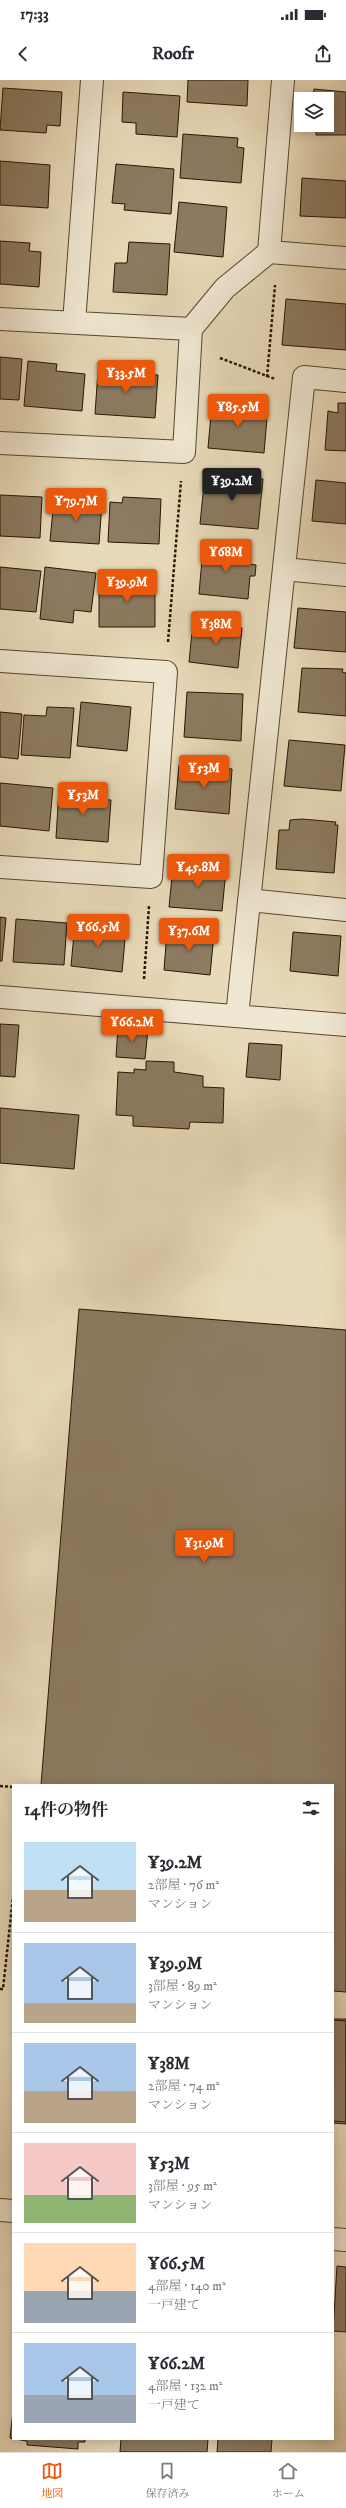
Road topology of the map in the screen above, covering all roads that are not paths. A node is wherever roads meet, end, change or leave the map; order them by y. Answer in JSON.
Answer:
{"nodes":[{"id":1,"x":92,"y":80,"type":"edge"},
{"id":2,"x":283,"y":80,"type":"edge"},
{"id":3,"x":269,"y":252,"type":"junction"},
{"id":4,"x":346,"y":258,"type":"edge"},
{"id":5,"x":0,"y":319,"type":"edge"},
{"id":6,"x":74,"y":323,"type":"junction"},
{"id":7,"x":190,"y":329,"type":"junction"},
{"id":8,"x":346,"y":381,"type":"edge"},
{"id":9,"x":0,"y":443,"type":"edge"},
{"id":10,"x":284,"y":570,"type":"junction"},
{"id":11,"x":346,"y":575,"type":"edge"},
{"id":12,"x":0,"y":661,"type":"edge"},
{"id":13,"x":0,"y":867,"type":"edge"},
{"id":14,"x":250,"y":900,"type":"junction"},
{"id":15,"x":346,"y":910,"type":"edge"},
{"id":16,"x":0,"y":997,"type":"edge"},
{"id":17,"x":237,"y":1016,"type":"junction"},
{"id":18,"x":346,"y":1026,"type":"edge"},
{"id":19,"x":0,"y":2210,"type":"edge"},
{"id":20,"x":12,"y":2211,"type":"edge"},
{"id":21,"x":334,"y":2239,"type":"edge"},
{"id":22,"x":346,"y":2240,"type":"edge"}],
"edges":[{"from":1,"to":6,"type":"street"},
{"from":2,"to":3,"type":"street"},
{"from":3,"to":4,"type":"street"},
{"from":3,"to":7,"type":"street"},
{"from":5,"to":6,"type":"street"},
{"from":6,"to":7,"type":"street"},
{"from":7,"to":9,"type":"street"},
{"from":8,"to":10,"type":"street"},
{"from":10,"to":11,"type":"street"},
{"from":10,"to":14,"type":"street"},
{"from":12,"to":13,"type":"street"},
{"from":14,"to":15,"type":"street"},
{"from":14,"to":17,"type":"street"},
{"from":16,"to":17,"type":"street"},
{"from":17,"to":18,"type":"street"},
{"from":19,"to":20,"type":"street"},
{"from":21,"to":22,"type":"street"}]}
